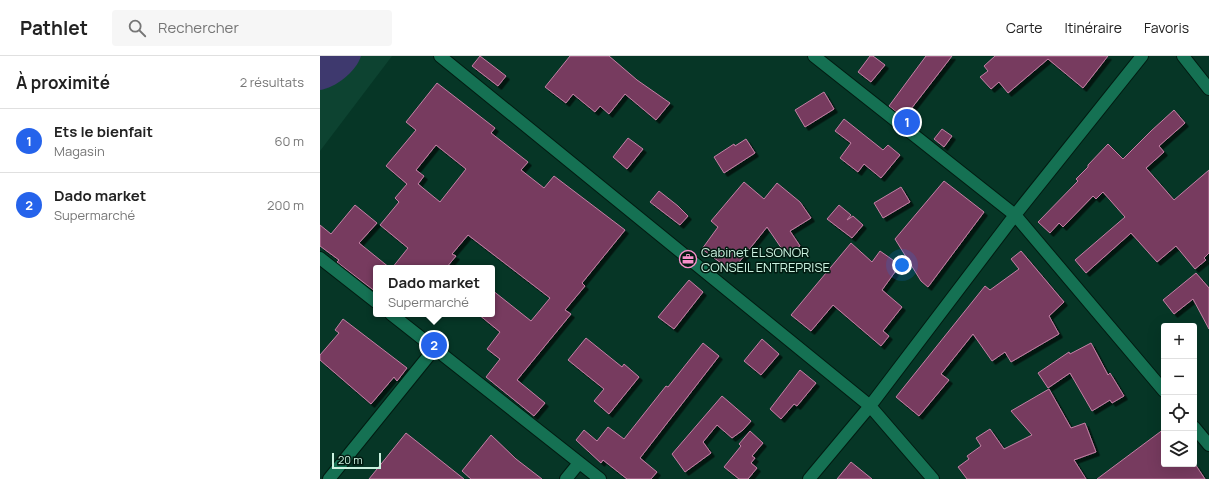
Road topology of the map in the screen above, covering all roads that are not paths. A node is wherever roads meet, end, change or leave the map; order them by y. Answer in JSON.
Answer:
{"nodes":[{"id":1,"x":440,"y":56,"type":"edge"},
{"id":2,"x":814,"y":56,"type":"edge"},
{"id":3,"x":1142,"y":56,"type":"edge"},
{"id":4,"x":1183,"y":56,"type":"edge"},
{"id":5,"x":1209,"y":89,"type":"edge"},
{"id":6,"x":1015,"y":215,"type":"junction"},
{"id":7,"x":320,"y":258,"type":"edge"},
{"id":8,"x":373,"y":300,"type":"edge"},
{"id":9,"x":395,"y":317,"type":"edge"},
{"id":10,"x":435,"y":348,"type":"junction"},
{"id":11,"x":1161,"y":387,"type":"edge"},
{"id":12,"x":870,"y":406,"type":"junction"},
{"id":13,"x":1197,"y":431,"type":"edge"},
{"id":14,"x":1209,"y":445,"type":"edge"},
{"id":15,"x":579,"y":462,"type":"junction"},
{"id":16,"x":329,"y":479,"type":"edge"},
{"id":17,"x":566,"y":479,"type":"edge"},
{"id":18,"x":600,"y":479,"type":"edge"},
{"id":19,"x":809,"y":479,"type":"edge"},
{"id":20,"x":933,"y":479,"type":"edge"}],
"edges":[{"from":1,"to":12,"type":"street"},
{"from":2,"to":6,"type":"street"},
{"from":3,"to":6,"type":"street"},
{"from":4,"to":5,"type":"street"},
{"from":6,"to":11,"type":"street"},
{"from":6,"to":12,"type":"street"},
{"from":7,"to":8,"type":"street"},
{"from":9,"to":10,"type":"street"},
{"from":10,"to":15,"type":"street"},
{"from":10,"to":16,"type":"street"},
{"from":12,"to":19,"type":"street"},
{"from":12,"to":20,"type":"street"},
{"from":13,"to":14,"type":"street"},
{"from":15,"to":17,"type":"street"},
{"from":15,"to":18,"type":"street"}]}
